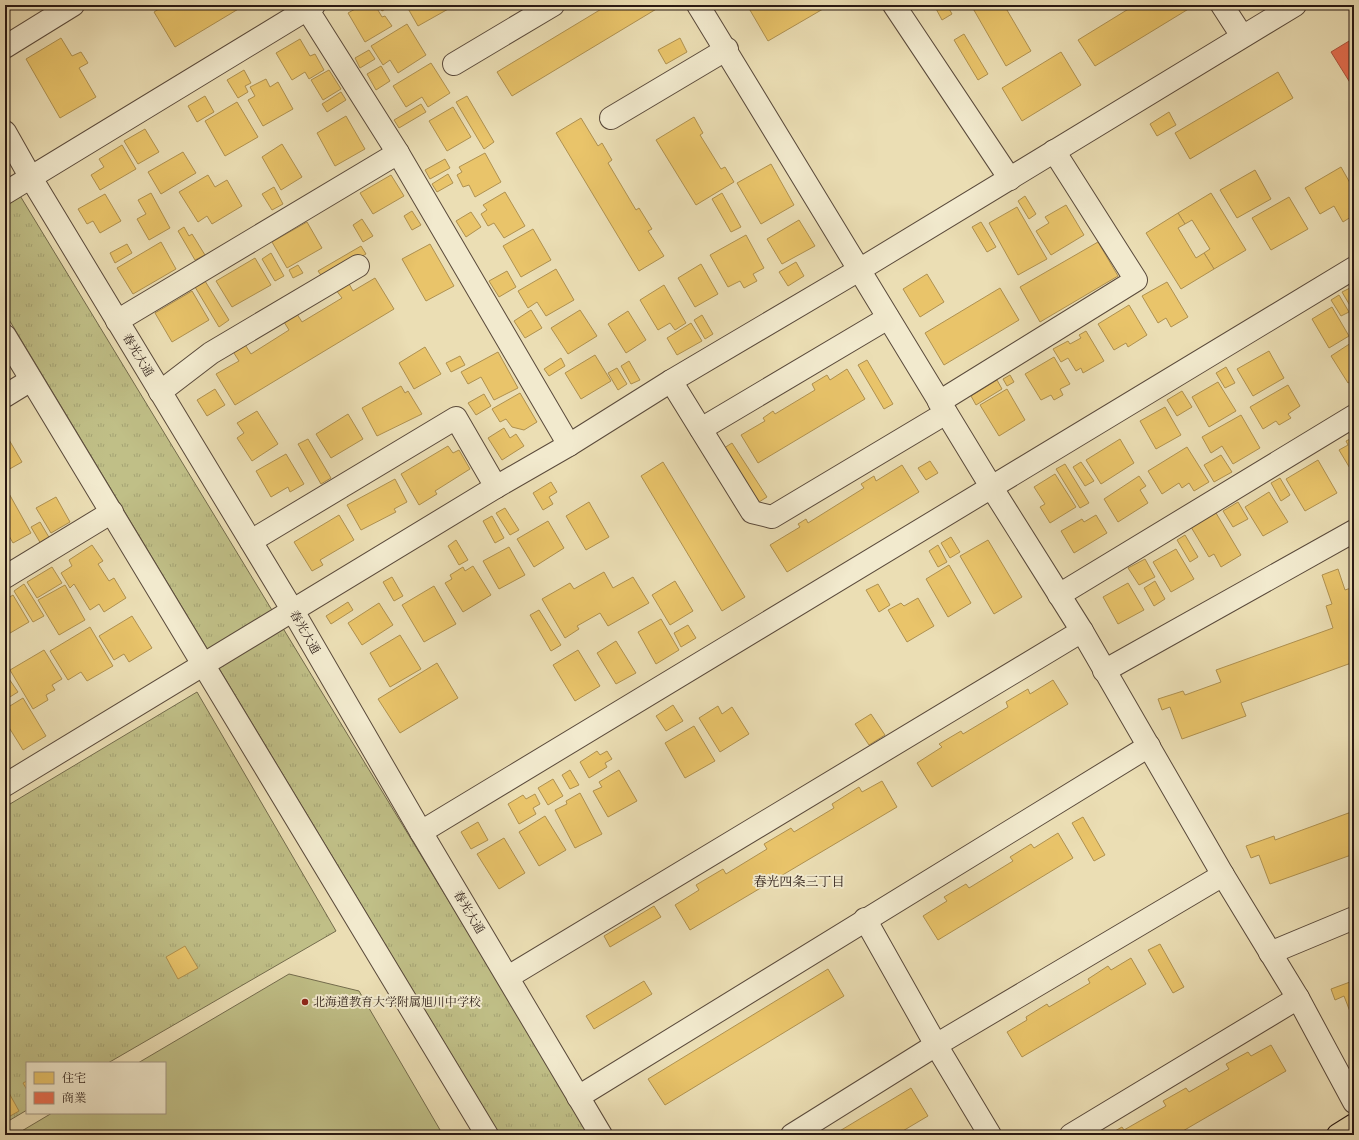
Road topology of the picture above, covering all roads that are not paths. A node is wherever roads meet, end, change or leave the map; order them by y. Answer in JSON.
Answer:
{"nodes":[{"id":1,"x":73,"y":5,"type":"edge"},
{"id":2,"x":553,"y":5,"type":"edge"},
{"id":3,"x":698,"y":5,"type":"edge"},
{"id":4,"x":894,"y":5,"type":"edge"},
{"id":5,"x":1222,"y":5,"type":"edge"},
{"id":6,"x":1295,"y":5,"type":"edge"},
{"id":7,"x":311,"y":7,"type":"edge"},
{"id":8,"x":1242,"y":36,"type":"junction"},
{"id":9,"x":5,"y":47,"type":"edge"},
{"id":10,"x":727,"y":49,"type":"junction"},
{"id":11,"x":454,"y":64,"type":"dead end"},
{"id":12,"x":611,"y":118,"type":"dead end"},
{"id":13,"x":5,"y":132,"type":"edge"},
{"id":14,"x":1054,"y":151,"type":"junction"},
{"id":15,"x":398,"y":153,"type":"junction"},
{"id":16,"x":31,"y":178,"type":"junction"},
{"id":17,"x":1010,"y":179,"type":"junction"},
{"id":18,"x":5,"y":194,"type":"edge"},
{"id":19,"x":358,"y":266,"type":"dead end"},
{"id":20,"x":1354,"y":268,"type":"edge"},
{"id":21,"x":859,"y":270,"type":"junction"},
{"id":22,"x":888,"y":318,"type":"junction"},
{"id":23,"x":117,"y":321,"type":"junction"},
{"id":24,"x":5,"y":336,"type":"edge"},
{"id":25,"x":31,"y":380,"type":"junction"},
{"id":26,"x":671,"y":381,"type":"junction"},
{"id":27,"x":160,"y":392,"type":"junction"},
{"id":28,"x":5,"y":396,"type":"edge"},
{"id":29,"x":943,"y":407,"type":"junction"},
{"id":30,"x":1354,"y":416,"type":"edge"},
{"id":31,"x":701,"y":429,"type":"junction"},
{"id":32,"x":569,"y":445,"type":"junction"},
{"id":33,"x":496,"y":487,"type":"junction"},
{"id":34,"x":992,"y":488,"type":"junction"},
{"id":35,"x":112,"y":512,"type":"junction"},
{"id":36,"x":1354,"y":531,"type":"edge"},
{"id":37,"x":251,"y":541,"type":"junction"},
{"id":38,"x":5,"y":577,"type":"edge"},
{"id":39,"x":1059,"y":595,"type":"junction"},
{"id":40,"x":293,"y":611,"type":"junction"},
{"id":41,"x":1082,"y":632,"type":"junction"},
{"id":42,"x":204,"y":665,"type":"junction"},
{"id":43,"x":1104,"y":671,"type":"junction"},
{"id":44,"x":1148,"y":746,"type":"junction"},
{"id":45,"x":5,"y":785,"type":"edge"},
{"id":46,"x":421,"y":832,"type":"junction"},
{"id":47,"x":1223,"y":874,"type":"junction"},
{"id":48,"x":1354,"y":918,"type":"edge"},
{"id":49,"x":865,"y":919,"type":"junction"},
{"id":50,"x":1270,"y":953,"type":"junction"},
{"id":51,"x":508,"y":977,"type":"junction"},
{"id":52,"x":1298,"y":998,"type":"junction"},
{"id":53,"x":936,"y":1045,"type":"junction"},
{"id":54,"x":578,"y":1097,"type":"junction"},
{"id":55,"x":1354,"y":1102,"type":"edge"},
{"id":56,"x":1354,"y":1125,"type":"edge"},
{"id":57,"x":487,"y":1135,"type":"edge"},
{"id":58,"x":601,"y":1135,"type":"edge"},
{"id":59,"x":792,"y":1135,"type":"edge"},
{"id":60,"x":990,"y":1135,"type":"edge"},
{"id":61,"x":1071,"y":1135,"type":"edge"},
{"id":62,"x":1338,"y":1135,"type":"edge"}],
"edges":[{"from":1,"to":9,"type":"street"},
{"from":2,"to":11,"type":"street"},
{"from":3,"to":10,"type":"street"},
{"from":4,"to":17,"type":"street"},
{"from":5,"to":8,"type":"street"},
{"from":6,"to":8,"type":"street"},
{"from":7,"to":15,"type":"street"},
{"from":7,"to":16,"type":"street"},
{"from":8,"to":14,"type":"street"},
{"from":10,"to":12,"type":"street"},
{"from":10,"to":21,"type":"street"},
{"from":13,"to":16,"type":"street","name":"春光大通"},
{"from":14,"to":17,"type":"street"},
{"from":14,"to":29,"type":"street"},
{"from":15,"to":23,"type":"street"},
{"from":15,"to":32,"type":"street"},
{"from":16,"to":18,"type":"street"},
{"from":16,"to":23,"type":"street","name":"春光大通"},
{"from":17,"to":21,"type":"street"},
{"from":19,"to":27,"type":"street"},
{"from":20,"to":34,"type":"street"},
{"from":21,"to":22,"type":"street"},
{"from":21,"to":26,"type":"street"},
{"from":22,"to":29,"type":"street"},
{"from":22,"to":31,"type":"street"},
{"from":23,"to":27,"type":"street","name":"春光大通"},
{"from":24,"to":25,"type":"street"},
{"from":25,"to":28,"type":"street"},
{"from":25,"to":35,"type":"street"},
{"from":26,"to":31,"type":"street"},
{"from":26,"to":32,"type":"street"},
{"from":27,"to":37,"type":"street","name":"春光大通"},
{"from":29,"to":31,"type":"street"},
{"from":29,"to":34,"type":"street"},
{"from":30,"to":39,"type":"street"},
{"from":32,"to":33,"type":"street"},
{"from":33,"to":37,"type":"street"},
{"from":33,"to":40,"type":"street"},
{"from":34,"to":39,"type":"street"},
{"from":34,"to":46,"type":"street"},
{"from":35,"to":38,"type":"street"},
{"from":35,"to":42,"type":"street"},
{"from":36,"to":43,"type":"street"},
{"from":37,"to":40,"type":"street","name":"春光大通"},
{"from":39,"to":41,"type":"street"},
{"from":40,"to":42,"type":"street"},
{"from":40,"to":46,"type":"street","name":"春光大通"},
{"from":41,"to":43,"type":"street"},
{"from":41,"to":51,"type":"street"},
{"from":42,"to":45,"type":"street"},
{"from":42,"to":57,"type":"street"},
{"from":43,"to":44,"type":"street"},
{"from":44,"to":47,"type":"street"},
{"from":44,"to":49,"type":"street"},
{"from":46,"to":51,"type":"street","name":"春光大通"},
{"from":47,"to":50,"type":"street"},
{"from":47,"to":53,"type":"street"},
{"from":48,"to":50,"type":"street"},
{"from":49,"to":53,"type":"street"},
{"from":49,"to":54,"type":"street"},
{"from":50,"to":52,"type":"street"},
{"from":51,"to":54,"type":"street","name":"春光大通"},
{"from":52,"to":55,"type":"street"},
{"from":52,"to":61,"type":"street"},
{"from":53,"to":59,"type":"street"},
{"from":53,"to":60,"type":"street"},
{"from":54,"to":58,"type":"street","name":"春光大通"},
{"from":56,"to":62,"type":"main road"}]}
